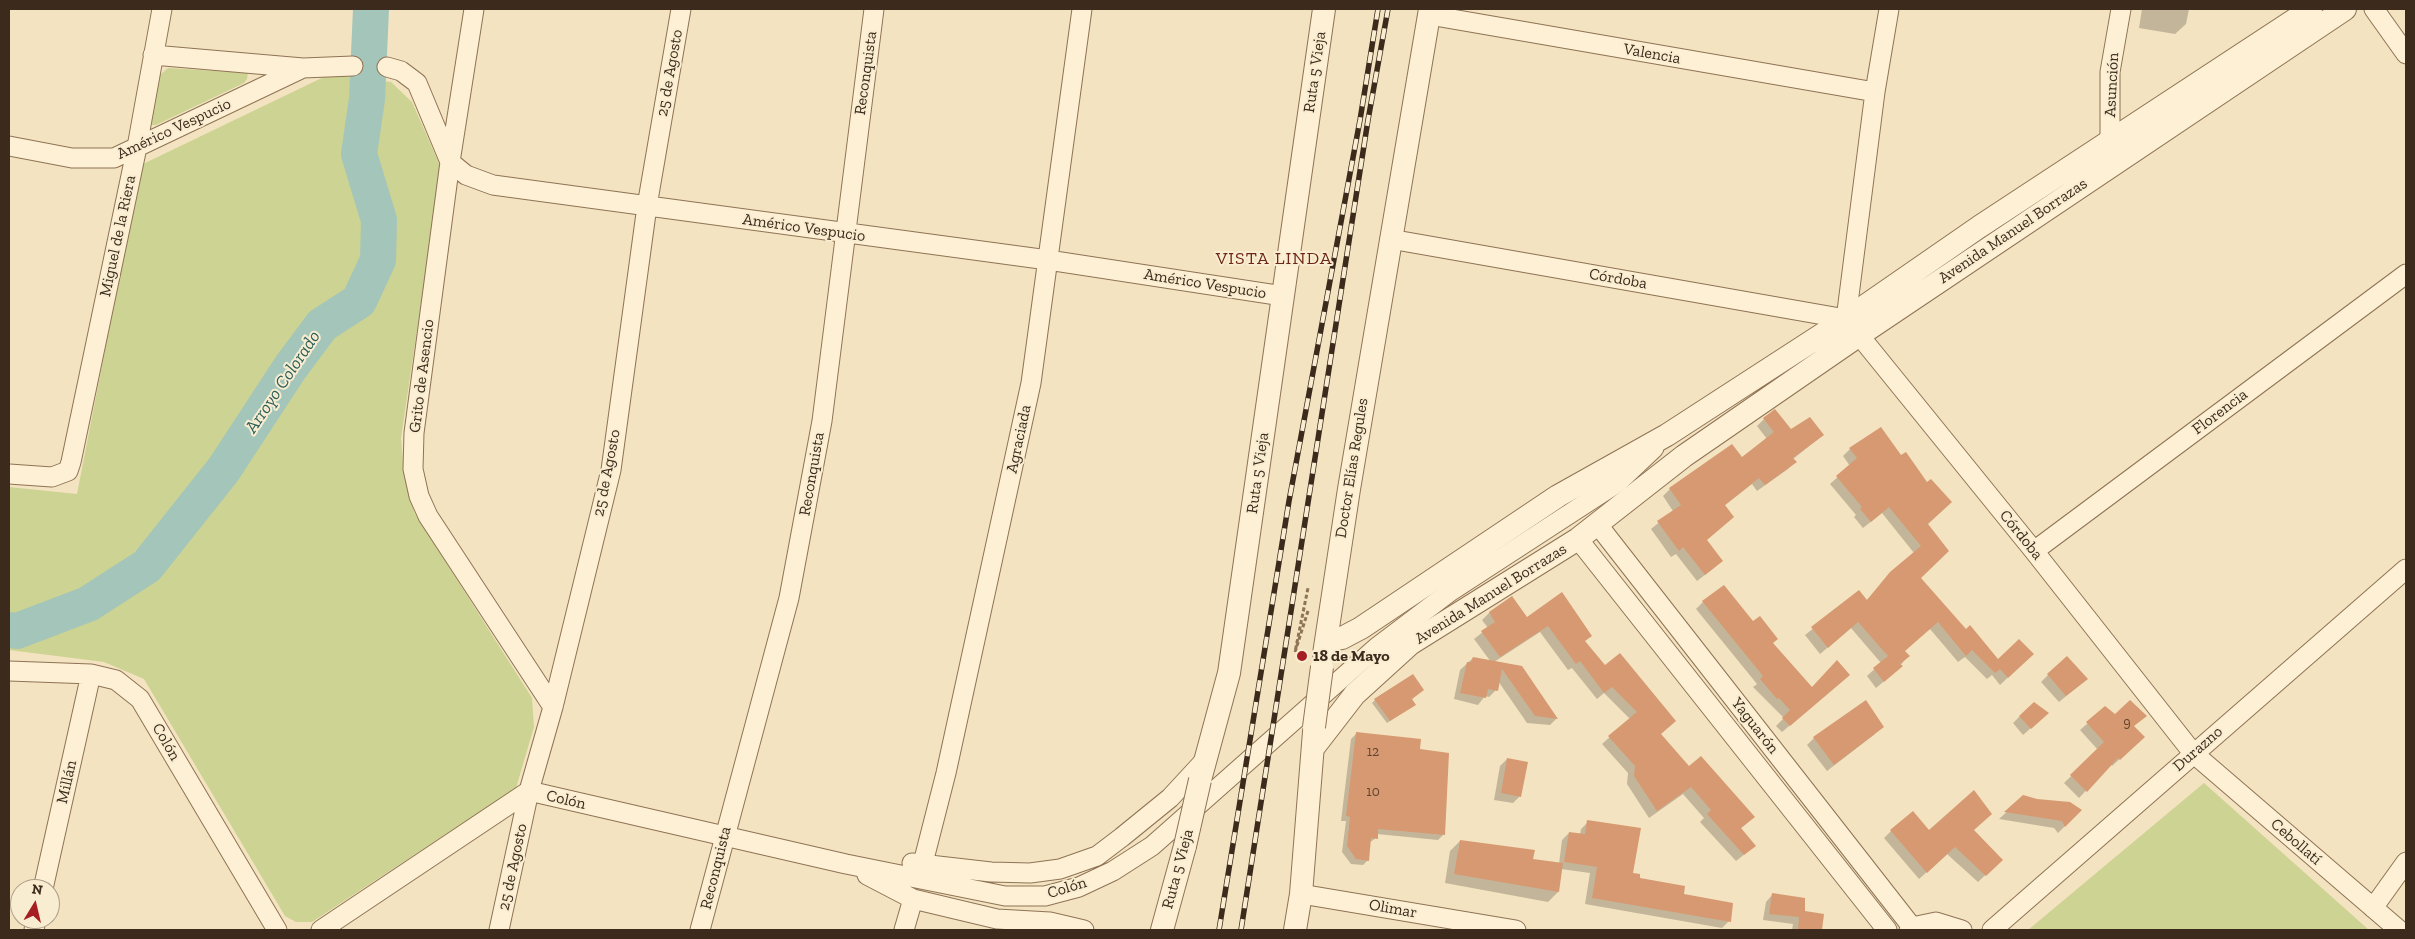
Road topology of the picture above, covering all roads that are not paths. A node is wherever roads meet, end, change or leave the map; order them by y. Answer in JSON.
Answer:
{"nodes":[{"id":1,"x":162,"y":9,"type":"edge"},
{"id":2,"x":474,"y":9,"type":"edge"},
{"id":3,"x":681,"y":9,"type":"edge"},
{"id":4,"x":874,"y":9,"type":"edge"},
{"id":5,"x":1082,"y":9,"type":"edge"},
{"id":6,"x":1324,"y":9,"type":"edge"},
{"id":7,"x":1889,"y":9,"type":"edge"},
{"id":8,"x":2121,"y":9,"type":"edge"},
{"id":9,"x":2310,"y":9,"type":"edge"},
{"id":10,"x":2345,"y":9,"type":"edge"},
{"id":11,"x":2374,"y":9,"type":"edge"},
{"id":12,"x":1430,"y":12,"type":"edge"},
{"id":13,"x":2406,"y":54,"type":"edge"},
{"id":14,"x":153,"y":55,"type":"junction"},
{"id":15,"x":354,"y":66,"type":"dead end"},
{"id":16,"x":387,"y":67,"type":"dead end"},
{"id":17,"x":303,"y":68,"type":"junction"},
{"id":18,"x":1874,"y":92,"type":"junction"},
{"id":19,"x":9,"y":146,"type":"edge"},
{"id":20,"x":137,"y":147,"type":"junction"},
{"id":21,"x":2116,"y":150,"type":"junction"},
{"id":22,"x":450,"y":162,"type":"junction"},
{"id":23,"x":646,"y":206,"type":"junction"},
{"id":24,"x":844,"y":233,"type":"junction"},
{"id":25,"x":1390,"y":239,"type":"junction"},
{"id":26,"x":1048,"y":260,"type":"junction"},
{"id":27,"x":2406,"y":274,"type":"edge"},
{"id":28,"x":1283,"y":296,"type":"junction"},
{"id":29,"x":1852,"y":327,"type":"junction"},
{"id":30,"x":1667,"y":435,"type":"junction"},
{"id":31,"x":1684,"y":456,"type":"junction"},
{"id":32,"x":9,"y":474,"type":"edge"},
{"id":33,"x":1617,"y":483,"type":"junction"},
{"id":34,"x":1598,"y":525,"type":"junction"},
{"id":35,"x":1578,"y":539,"type":"junction"},
{"id":36,"x":2034,"y":551,"type":"junction"},
{"id":37,"x":2406,"y":569,"type":"edge"},
{"id":38,"x":1326,"y":641,"type":"junction"},
{"id":39,"x":9,"y":671,"type":"edge"},
{"id":40,"x":90,"y":674,"type":"junction"},
{"id":41,"x":554,"y":707,"type":"junction"},
{"id":42,"x":1314,"y":737,"type":"junction"},
{"id":43,"x":2193,"y":753,"type":"junction"},
{"id":44,"x":1250,"y":761,"type":"joint"},
{"id":45,"x":1203,"y":770,"type":"junction"},
{"id":46,"x":529,"y":791,"type":"junction"},
{"id":47,"x":724,"y":837,"type":"junction"},
{"id":48,"x":2406,"y":862,"type":"edge"},
{"id":49,"x":923,"y":863,"type":"junction"},
{"id":50,"x":846,"y":864,"type":"junction"},
{"id":51,"x":45,"y":879,"type":"edge"},
{"id":52,"x":1301,"y":894,"type":"junction"},
{"id":53,"x":913,"y":898,"type":"junction"},
{"id":54,"x":2374,"y":908,"type":"junction"},
{"id":55,"x":1910,"y":929,"type":"edge"},
{"id":56,"x":277,"y":930,"type":"edge"},
{"id":57,"x":322,"y":930,"type":"edge"},
{"id":58,"x":499,"y":930,"type":"edge"},
{"id":59,"x":700,"y":930,"type":"edge"},
{"id":60,"x":904,"y":930,"type":"edge"},
{"id":61,"x":1084,"y":930,"type":"edge"},
{"id":62,"x":1162,"y":930,"type":"edge"},
{"id":63,"x":1295,"y":930,"type":"edge"},
{"id":64,"x":1516,"y":930,"type":"edge"},
{"id":65,"x":1887,"y":930,"type":"edge"},
{"id":66,"x":1962,"y":930,"type":"edge"},
{"id":67,"x":1992,"y":930,"type":"edge"},
{"id":68,"x":2399,"y":930,"type":"edge"}],
"edges":[{"from":1,"to":14,"type":"street","name":"Miguel de la Riera"},
{"from":2,"to":22,"type":"street","name":"Grito de Asencio"},
{"from":3,"to":23,"type":"street","name":"25 de Agosto"},
{"from":4,"to":24,"type":"street","name":"Reconquista"},
{"from":5,"to":26,"type":"street","name":"Agraciada"},
{"from":6,"to":28,"type":"street","name":"Ruta 5 Vieja"},
{"from":7,"to":18,"type":"street"},
{"from":8,"to":21,"type":"street","name":"Asunción"},
{"from":9,"to":21,"type":"street","name":"Avenida Manuel Borrazas"},
{"from":10,"to":21,"type":"street","name":"Avenida Manuel Borrazas"},
{"from":11,"to":13,"type":"street"},
{"from":12,"to":18,"type":"street","name":"Valencia"},
{"from":12,"to":25,"type":"street","name":"Doctor Elías Regules"},
{"from":14,"to":17,"type":"street","name":"Américo Vespucio"},
{"from":14,"to":20,"type":"street","name":"Miguel de la Riera"},
{"from":15,"to":17,"type":"street","name":"Américo Vespucio"},
{"from":16,"to":22,"type":"street"},
{"from":17,"to":20,"type":"street","name":"Américo Vespucio"},
{"from":18,"to":29,"type":"street"},
{"from":19,"to":20,"type":"street","name":"Américo Vespucio"},
{"from":20,"to":32,"type":"street","name":"Miguel de la Riera"},
{"from":21,"to":29,"type":"street","name":"Avenida Manuel Borrazas"},
{"from":22,"to":23,"type":"street","name":"Américo Vespucio"},
{"from":22,"to":41,"type":"street","name":"Grito de Asencio"},
{"from":23,"to":24,"type":"street","name":"Américo Vespucio"},
{"from":23,"to":41,"type":"street","name":"25 de Agosto"},
{"from":24,"to":26,"type":"street","name":"Américo Vespucio"},
{"from":24,"to":47,"type":"street","name":"Reconquista"},
{"from":25,"to":29,"type":"street","name":"Córdoba"},
{"from":25,"to":38,"type":"street","name":"Doctor Elías Regules"},
{"from":26,"to":28,"type":"street","name":"Américo Vespucio"},
{"from":26,"to":49,"type":"street","name":"Agraciada"},
{"from":27,"to":36,"type":"street","name":"Florencia"},
{"from":28,"to":45,"type":"street","name":"Ruta 5 Vieja"},
{"from":29,"to":30,"type":"street","name":"Avenida Manuel Borrazas"},
{"from":29,"to":31,"type":"street","name":"Avenida Manuel Borrazas"},
{"from":29,"to":36,"type":"street","name":"Córdoba"},
{"from":30,"to":33,"type":"street","name":"Avenida Manuel Borrazas"},
{"from":30,"to":38,"type":"street","name":"Avenida Manuel Borrazas"},
{"from":31,"to":33,"type":"street","name":"Avenida Manuel Borrazas"},
{"from":31,"to":34,"type":"street","name":"Avenida Manuel Borrazas"},
{"from":33,"to":44,"type":"street","name":"Avenida Manuel Borrazas"},
{"from":34,"to":35,"type":"street","name":"Avenida Manuel Borrazas"},
{"from":34,"to":55,"type":"street","name":"Yaguarón"},
{"from":35,"to":42,"type":"street","name":"Avenida Manuel Borrazas"},
{"from":35,"to":65,"type":"street","name":"Yaguarón"},
{"from":36,"to":43,"type":"street","name":"Córdoba"},
{"from":37,"to":43,"type":"street","name":"Durazno"},
{"from":38,"to":42,"type":"street","name":"Doctor Elías Regules","bridge":true},
{"from":39,"to":40,"type":"street","name":"Colón"},
{"from":40,"to":51,"type":"street","name":"Millán"},
{"from":40,"to":56,"type":"street","name":"Colón"},
{"from":41,"to":46,"type":"street","name":"25 de Agosto"},
{"from":42,"to":52,"type":"street","name":"Doctor Elías Regules"},
{"from":43,"to":54,"type":"street","name":"Cebollatí"},
{"from":43,"to":67,"type":"street","name":"Durazno"},
{"from":44,"to":50,"type":"street","name":"Colón"},
{"from":45,"to":49,"type":"street","name":"Colón"},
{"from":45,"to":62,"type":"street","name":"Ruta 5 Vieja","bridge":true},
{"from":46,"to":47,"type":"street","name":"Colón"},
{"from":46,"to":57,"type":"street","name":"Colón"},
{"from":46,"to":58,"type":"street","name":"25 de Agosto"},
{"from":47,"to":50,"type":"street","name":"Colón"},
{"from":47,"to":59,"type":"street","name":"Reconquista"},
{"from":48,"to":54,"type":"street"},
{"from":49,"to":50,"type":"street","name":"Colón"},
{"from":50,"to":53,"type":"street","name":"Colón"},
{"from":52,"to":63,"type":"street","name":"Doctor Elías Regules"},
{"from":52,"to":64,"type":"street","name":"Olimar"},
{"from":53,"to":60,"type":"street"},
{"from":53,"to":61,"type":"street","name":"Colón"},
{"from":54,"to":68,"type":"street","name":"Cebollatí"},
{"from":55,"to":66,"type":"street"}]}
